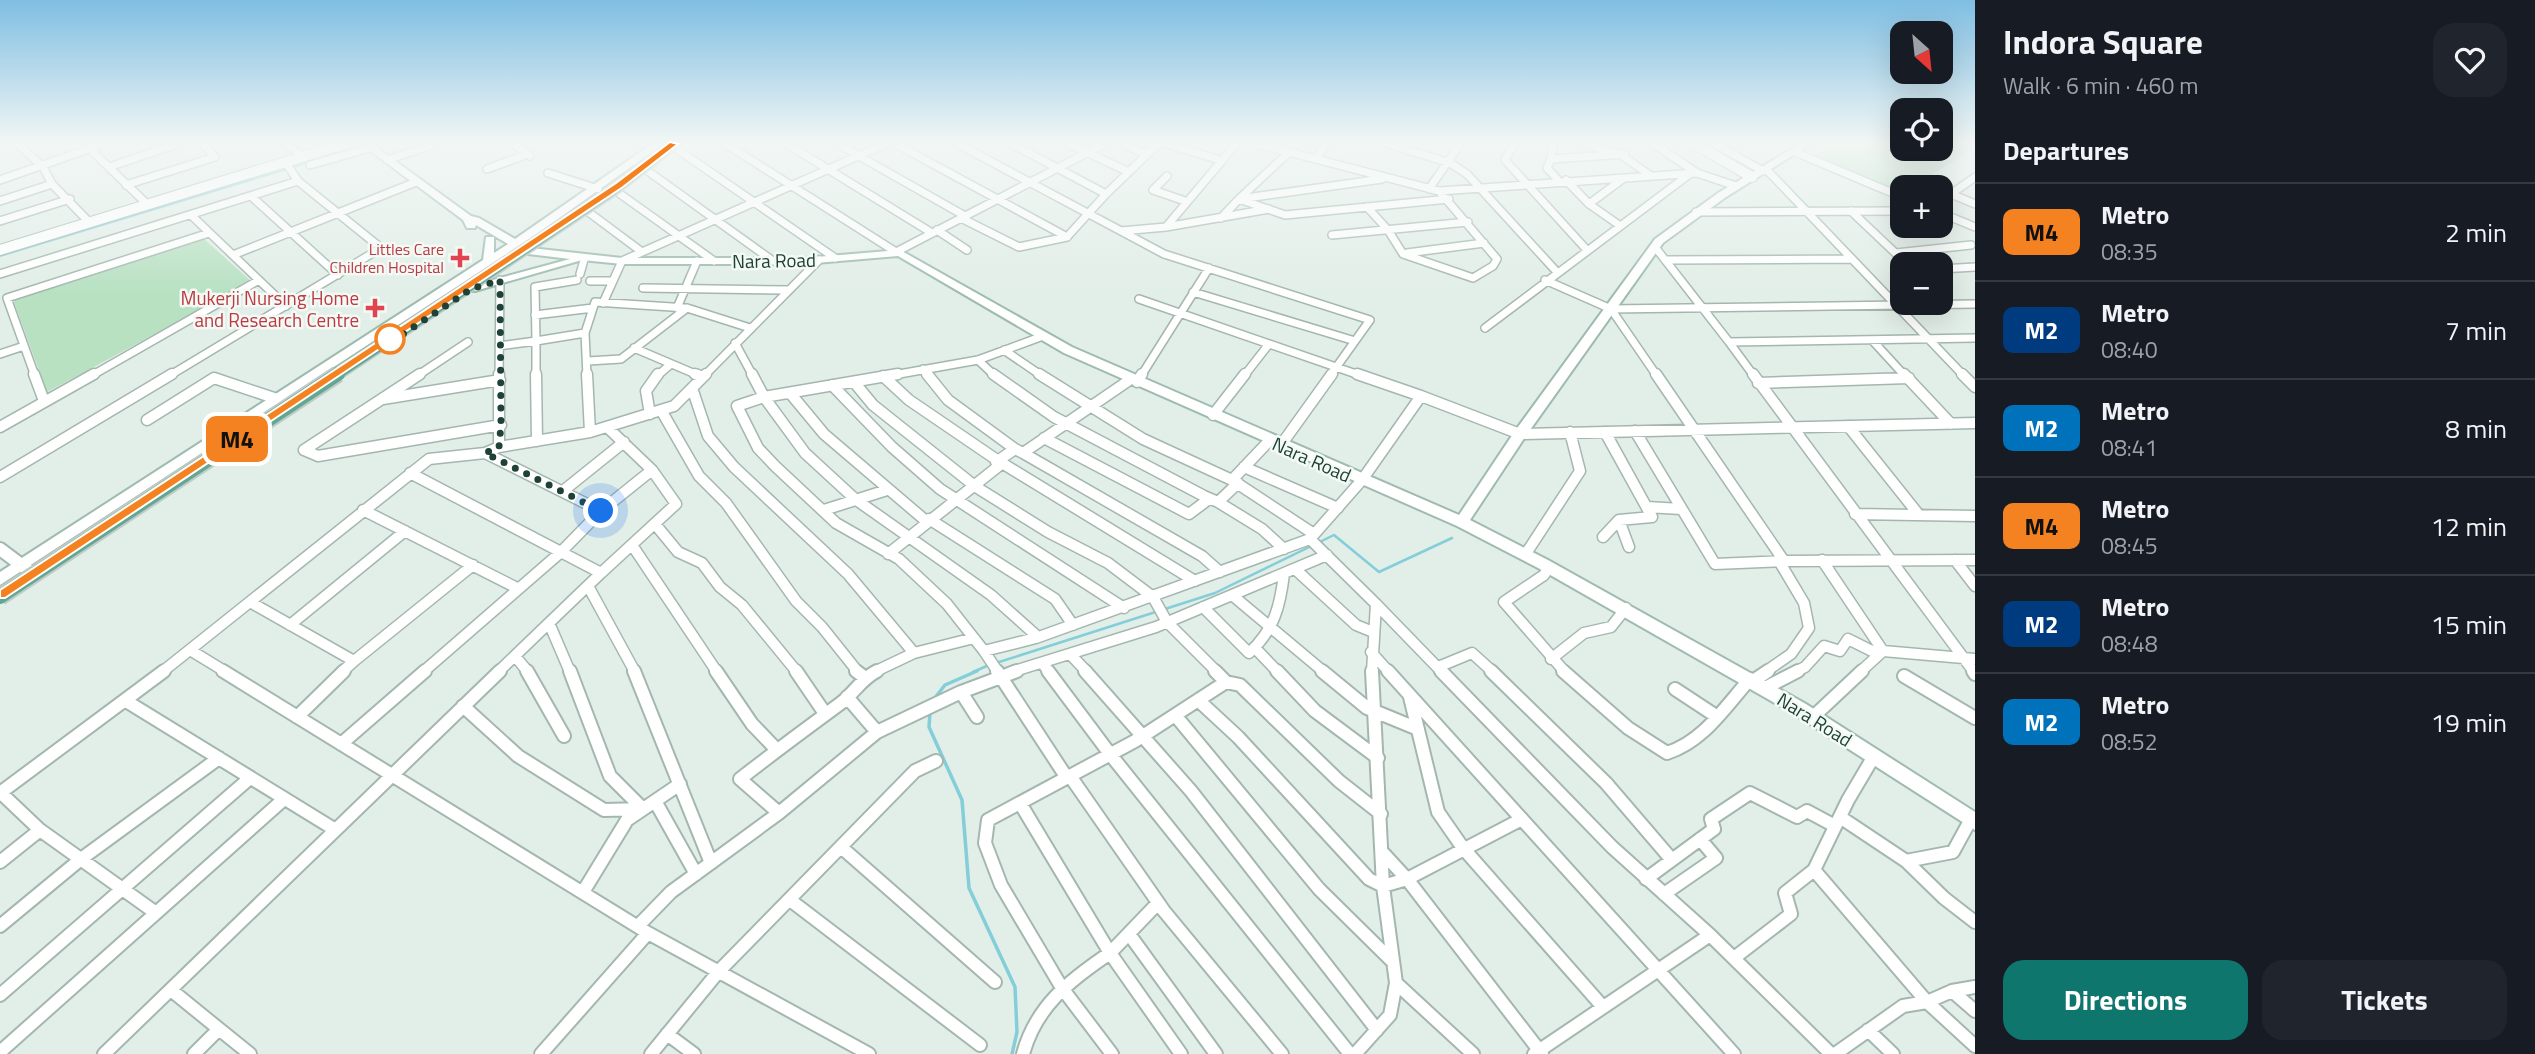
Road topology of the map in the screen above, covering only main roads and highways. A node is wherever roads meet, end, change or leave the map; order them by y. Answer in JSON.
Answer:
{"nodes":[{"id":1,"x":432,"y":193,"type":"edge"},
{"id":2,"x":592,"y":193,"type":"edge"},
{"id":3,"x":598,"y":193,"type":"edge"},
{"id":4,"x":609,"y":193,"type":"edge"},
{"id":5,"x":613,"y":193,"type":"edge"},
{"id":6,"x":1726,"y":193,"type":"edge"},
{"id":7,"x":529,"y":235,"type":"junction"},
{"id":8,"x":494,"y":237,"type":"junction"},
{"id":9,"x":517,"y":250,"type":"junction"},
{"id":10,"x":604,"y":258,"type":"junction"},
{"id":11,"x":580,"y":260,"type":"junction"},
{"id":12,"x":488,"y":262,"type":"junction"},
{"id":13,"x":471,"y":289,"type":"junction"},
{"id":14,"x":1462,"y":523,"type":"junction"},
{"id":15,"x":0,"y":579,"type":"edge"},
{"id":16,"x":0,"y":586,"type":"edge"},
{"id":17,"x":0,"y":600,"type":"edge"},
{"id":18,"x":1973,"y":821,"type":"edge"}],
"edges":[{"from":1,"to":8,"type":"main road"},
{"from":2,"to":7,"type":"main road"},
{"from":3,"to":16,"type":"main road"},
{"from":4,"to":17,"type":"main road","bridge":true},
{"from":5,"to":9,"type":"main road"},
{"from":6,"to":14,"type":"main road"},
{"from":7,"to":8,"type":"main road"},
{"from":7,"to":9,"type":"main road"},
{"from":8,"to":9,"type":"main road"},
{"from":8,"to":12,"type":"main road"},
{"from":9,"to":10,"type":"main road"},
{"from":9,"to":11,"type":"main road"},
{"from":9,"to":12,"type":"main road"},
{"from":9,"to":13,"type":"main road"},
{"from":10,"to":11,"type":"main road"},
{"from":10,"to":14,"type":"main road","name":"Nara Road"},
{"from":11,"to":13,"type":"main road"},
{"from":12,"to":15,"type":"main road"},
{"from":13,"to":17,"type":"main road"},
{"from":14,"to":18,"type":"main road","name":"Nara Road"}]}
